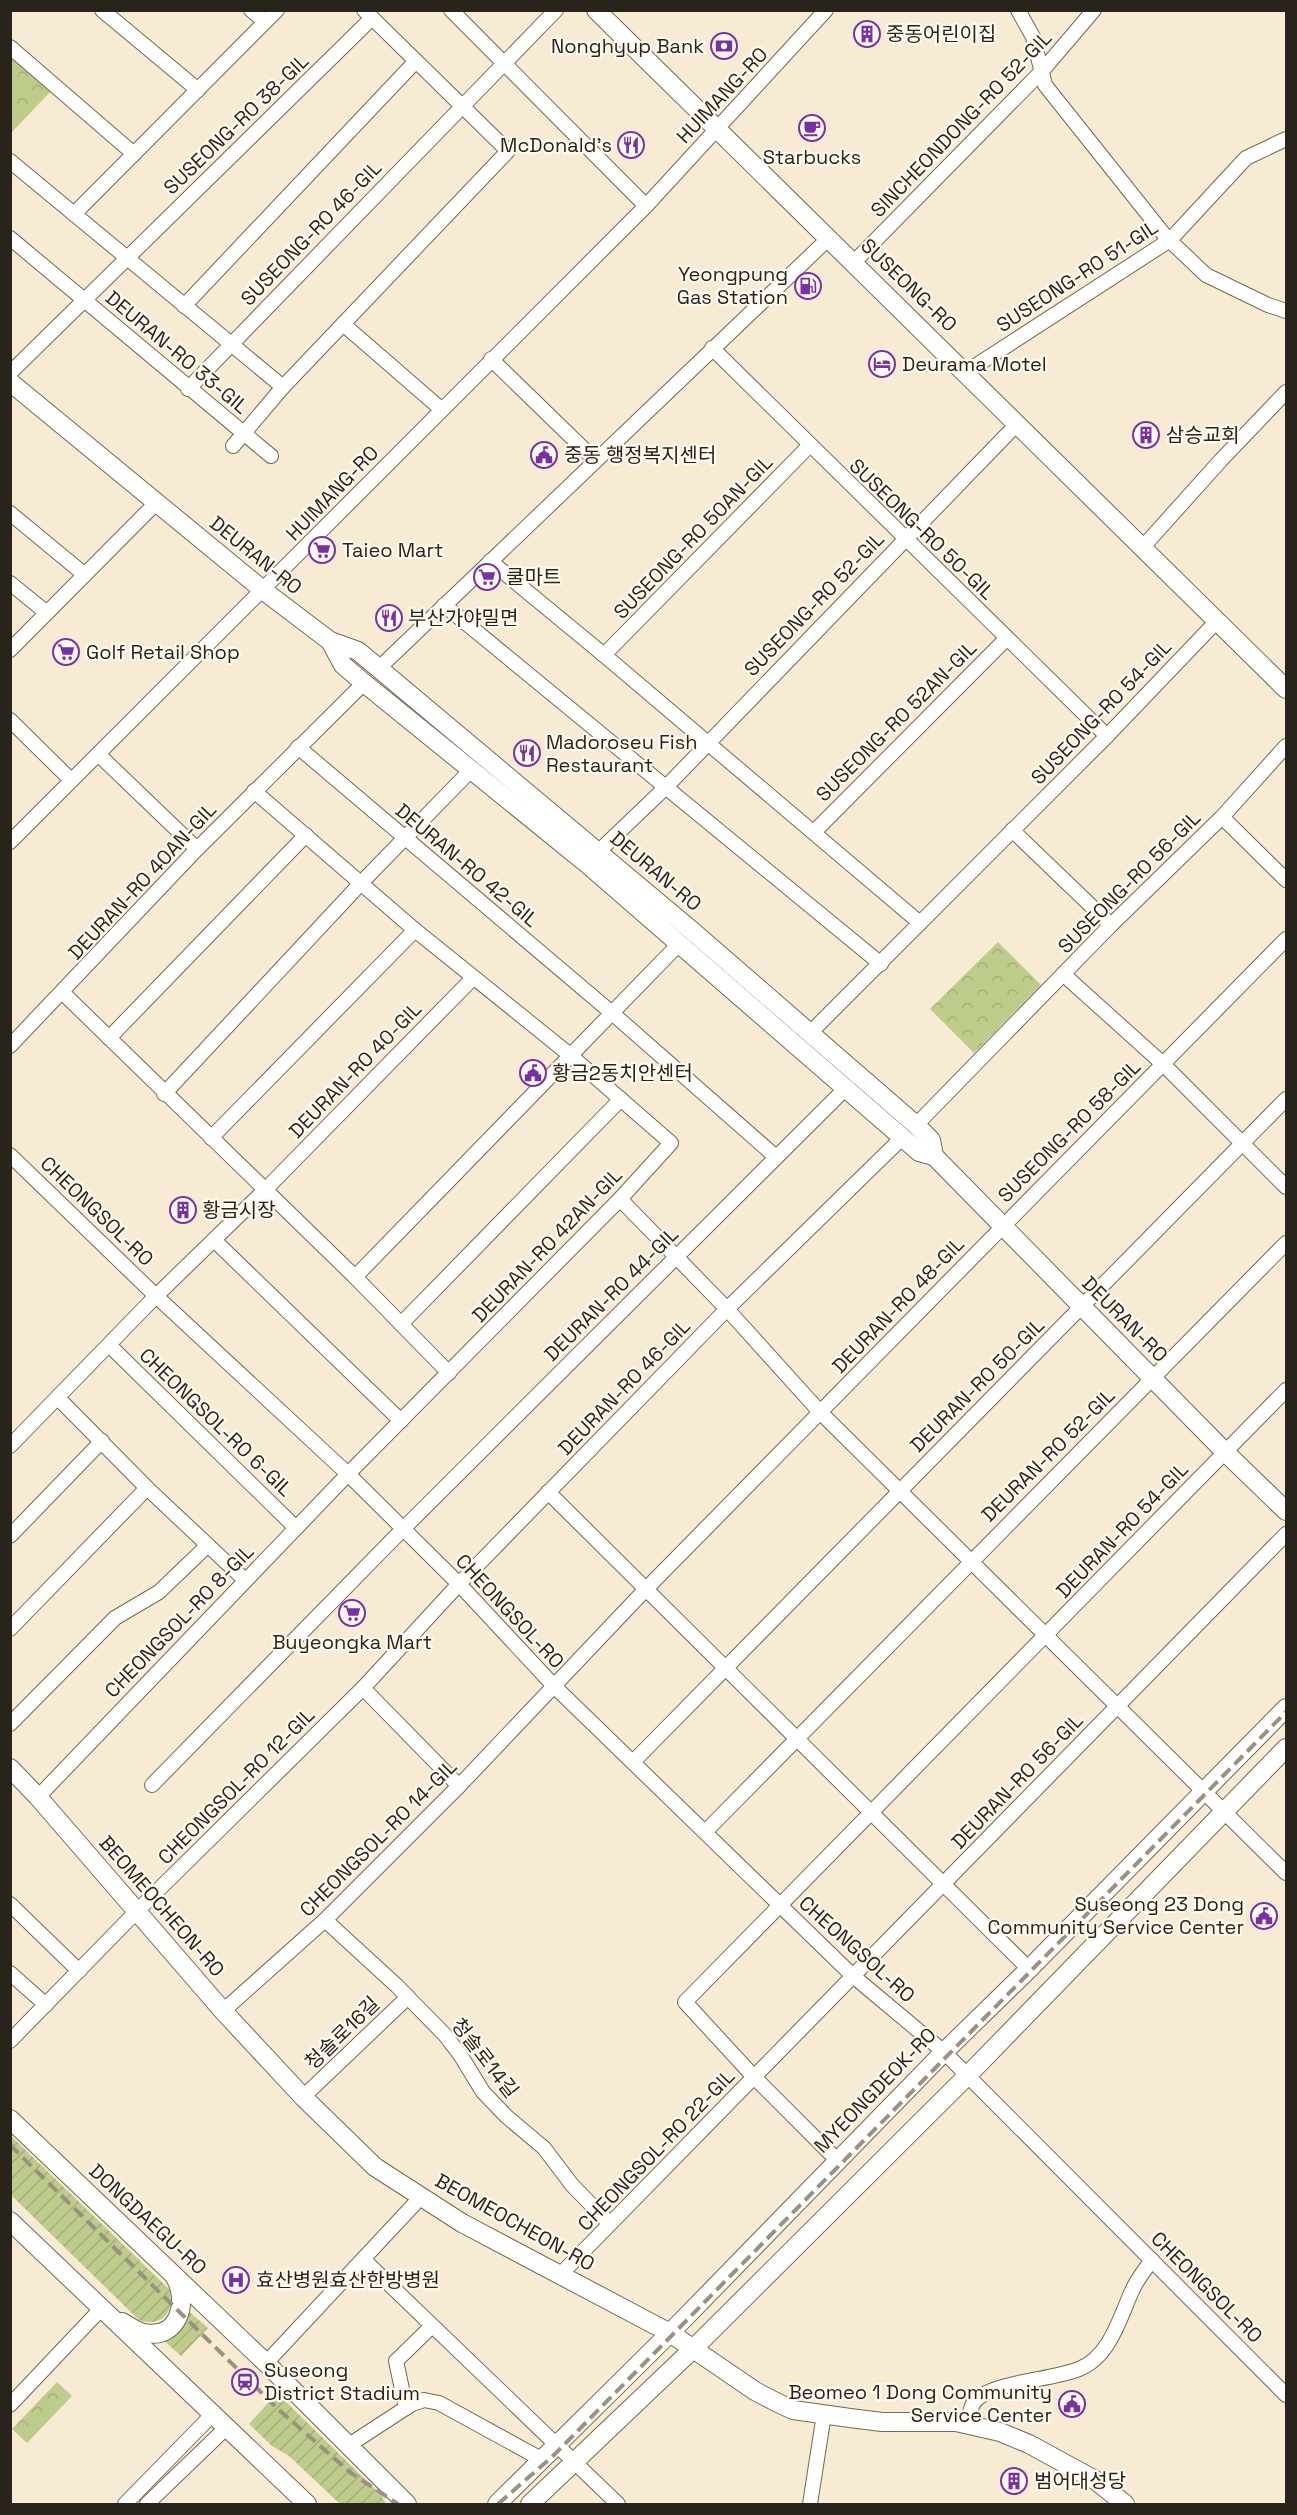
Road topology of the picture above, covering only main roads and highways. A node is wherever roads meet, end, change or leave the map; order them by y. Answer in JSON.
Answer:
{"nodes":[{"id":1,"x":601,"y":12,"type":"edge"},
{"id":2,"x":10,"y":382,"type":"edge"},
{"id":3,"x":330,"y":641,"type":"junction"},
{"id":4,"x":1287,"y":689,"type":"edge"},
{"id":5,"x":909,"y":1131,"type":"junction"},
{"id":6,"x":1287,"y":1511,"type":"edge"},
{"id":7,"x":1287,"y":1708,"type":"edge"},
{"id":8,"x":1287,"y":1748,"type":"edge"},
{"id":9,"x":10,"y":1768,"type":"edge"},
{"id":10,"x":10,"y":2119,"type":"edge"},
{"id":11,"x":10,"y":2221,"type":"edge"},
{"id":12,"x":171,"y":2271,"type":"junction"},
{"id":13,"x":103,"y":2311,"type":"junction"},
{"id":14,"x":670,"y":2332,"type":"junction"},
{"id":15,"x":694,"y":2348,"type":"junction"},
{"id":16,"x":371,"y":2467,"type":"junction"},
{"id":17,"x":307,"y":2505,"type":"edge"},
{"id":18,"x":390,"y":2505,"type":"edge"},
{"id":19,"x":407,"y":2505,"type":"edge"},
{"id":20,"x":496,"y":2505,"type":"edge"},
{"id":21,"x":531,"y":2505,"type":"edge"},
{"id":22,"x":1125,"y":2505,"type":"edge"}],
"edges":[{"from":1,"to":4,"type":"main road","name":"SUSEONG-RO"},
{"from":2,"to":3,"type":"main road","name":"DEURAN-RO"},
{"from":3,"to":5,"type":"main road","name":"DEURAN-RO"},
{"from":3,"to":5,"type":"main road","name":"DEURAN-RO"},
{"from":5,"to":6,"type":"main road","name":"DEURAN-RO"},
{"from":7,"to":14,"type":"main road","name":"MYEONGDEOK-RO"},
{"from":8,"to":15,"type":"main road"},
{"from":9,"to":14,"type":"main road","name":"BEOMEOCHEON-RO"},
{"from":10,"to":12,"type":"main road","name":"DONGDAEGU-RO"},
{"from":11,"to":13,"type":"main road"},
{"from":12,"to":13,"type":"main road"},
{"from":12,"to":16,"type":"main road","name":"DONGDAEGU-RO"},
{"from":13,"to":17,"type":"main road"},
{"from":14,"to":15,"type":"main road","name":"BEOMEOCHEON-RO"},
{"from":14,"to":20,"type":"main road","name":"MYEONGDEOK-RO"},
{"from":15,"to":21,"type":"main road"},
{"from":15,"to":22,"type":"main road","name":"BEOMEOCHEON-RO"},
{"from":16,"to":18,"type":"main road"},
{"from":16,"to":19,"type":"main road","name":"DONGDAEGU-RO"}]}
